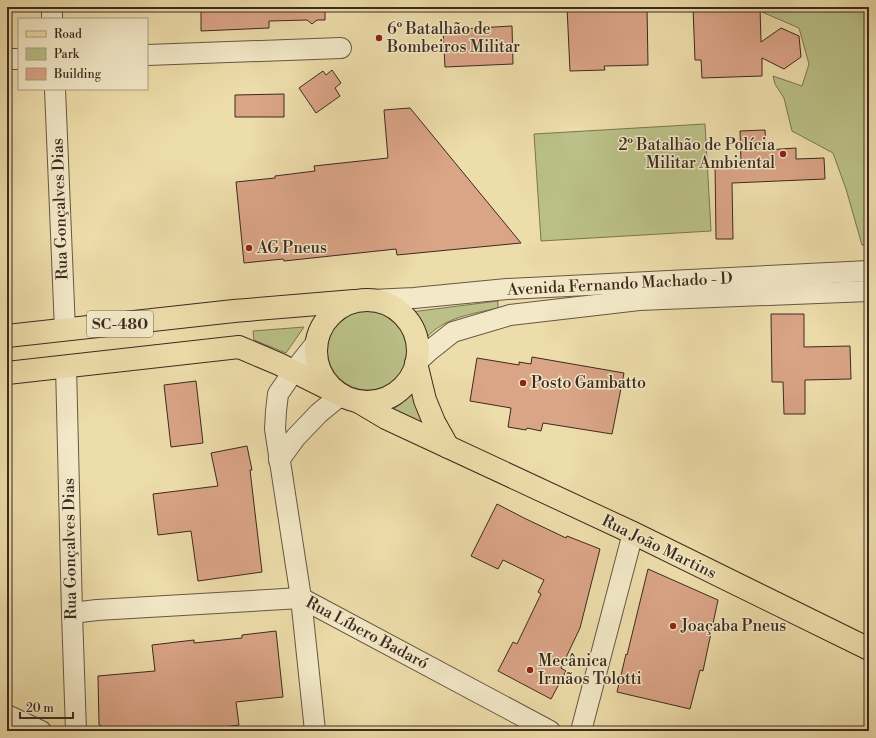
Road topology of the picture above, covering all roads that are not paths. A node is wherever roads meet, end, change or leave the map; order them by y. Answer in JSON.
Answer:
{"nodes":[{"id":1,"x":52,"y":7,"type":"edge"},
{"id":2,"x":52,"y":18,"type":"edge"},
{"id":3,"x":341,"y":48,"type":"dead end"},
{"id":4,"x":148,"y":55,"type":"edge"},
{"id":5,"x":7,"y":59,"type":"edge"},
{"id":6,"x":18,"y":59,"type":"edge"},
{"id":7,"x":55,"y":90,"type":"edge"},
{"id":8,"x":869,"y":271,"type":"edge"},
{"id":9,"x":601,"y":285,"type":"junction"},
{"id":10,"x":779,"y":285,"type":"junction"},
{"id":11,"x":869,"y":291,"type":"edge"},
{"id":12,"x":363,"y":300,"type":"junction"},
{"id":13,"x":602,"y":304,"type":"junction"},
{"id":14,"x":64,"y":330,"type":"junction"},
{"id":15,"x":7,"y":336,"type":"edge"},
{"id":16,"x":316,"y":343,"type":"junction"},
{"id":17,"x":416,"y":363,"type":"junction"},
{"id":18,"x":66,"y":366,"type":"junction"},
{"id":19,"x":293,"y":372,"type":"junction"},
{"id":20,"x":7,"y":373,"type":"edge"},
{"id":21,"x":350,"y":398,"type":"junction"},
{"id":22,"x":448,"y":447,"type":"junction"},
{"id":23,"x":280,"y":460,"type":"junction"},
{"id":24,"x":632,"y":533,"type":"junction"},
{"id":25,"x":301,"y":598,"type":"junction"},
{"id":26,"x":72,"y":613,"type":"junction"},
{"id":27,"x":869,"y":650,"type":"edge"},
{"id":28,"x":7,"y":715,"type":"edge"},
{"id":29,"x":41,"y":731,"type":"edge"},
{"id":30,"x":76,"y":731,"type":"edge"},
{"id":31,"x":316,"y":731,"type":"edge"},
{"id":32,"x":550,"y":731,"type":"edge"},
{"id":33,"x":581,"y":731,"type":"edge"}],
"edges":[{"from":1,"to":2,"type":"street"},
{"from":3,"to":4,"type":"street"},
{"from":5,"to":6,"type":"street"},
{"from":7,"to":14,"type":"street","name":"Rua Gonçalves Dias"},
{"from":8,"to":10,"type":"street","name":"Avenida Fernando Machado - D"},
{"from":9,"to":10,"type":"street","name":"Avenida Fernando Machado - D"},
{"from":9,"to":12,"type":"street","name":"Avenida Fernando Machado - D"},
{"from":9,"to":13,"type":"street"},
{"from":10,"to":11,"type":"street","name":"Avenida Fernando Machado - D"},
{"from":10,"to":13,"type":"street","name":"Avenida Fernando Machado - D"},
{"from":12,"to":14,"type":"main road","name":"Avenida Fernando Machado - D","number":"SC-480"},
{"from":12,"to":16,"type":"main road"},
{"from":12,"to":17,"type":"main road"},
{"from":13,"to":17,"type":"street","name":"Avenida Fernando Machado - D"},
{"from":14,"to":15,"type":"main road","name":"Avenida Fernando Machado - D","number":"SC-480"},
{"from":16,"to":19,"type":"street"},
{"from":16,"to":21,"type":"main road"},
{"from":17,"to":21,"type":"main road"},
{"from":17,"to":22,"type":"main road"},
{"from":18,"to":19,"type":"main road"},
{"from":18,"to":20,"type":"main road"},
{"from":18,"to":26,"type":"street","name":"Rua Gonçalves Dias"},
{"from":19,"to":21,"type":"main road"},
{"from":19,"to":23,"type":"street"},
{"from":21,"to":22,"type":"main road","name":"Rua João Martins"},
{"from":21,"to":23,"type":"street"},
{"from":22,"to":24,"type":"main road","name":"Rua João Martins"},
{"from":23,"to":25,"type":"street"},
{"from":24,"to":27,"type":"main road","name":"Rua João Martins"},
{"from":24,"to":33,"type":"street"},
{"from":25,"to":26,"type":"street","name":"Rua Líbero Badaró"},
{"from":25,"to":31,"type":"street"},
{"from":25,"to":32,"type":"street","name":"Rua Líbero Badaró"},
{"from":26,"to":30,"type":"street","name":"Rua Gonçalves Dias"},
{"from":28,"to":29,"type":"street"}]}
